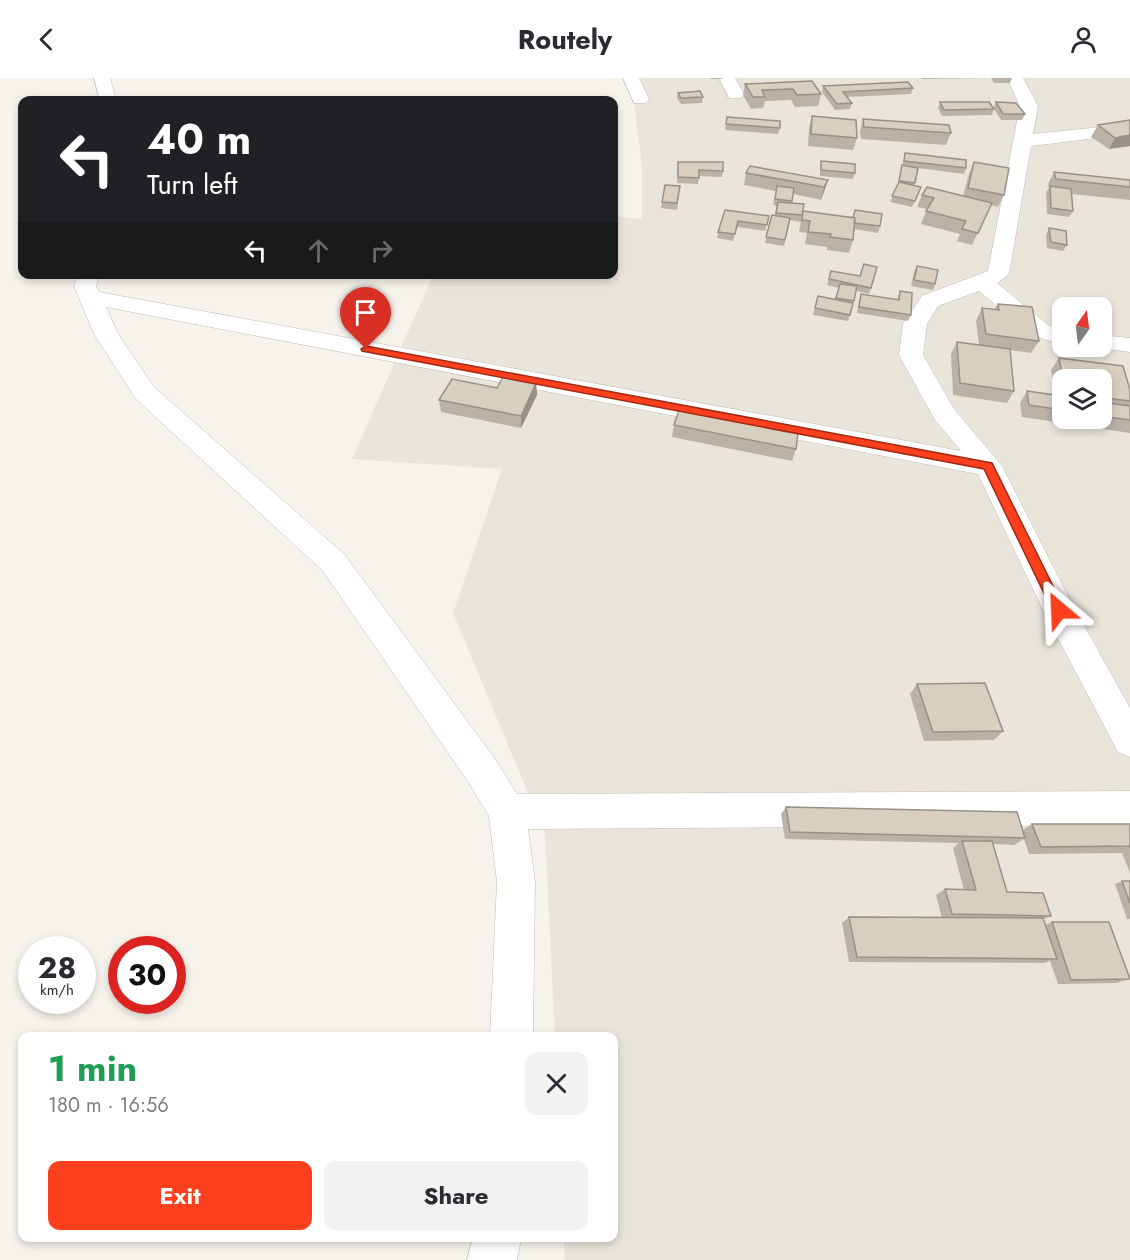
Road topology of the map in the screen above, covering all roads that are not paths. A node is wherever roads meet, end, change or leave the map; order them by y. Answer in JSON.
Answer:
{"nodes":[{"id":1,"x":102,"y":78,"type":"edge"},
{"id":2,"x":631,"y":78,"type":"edge"},
{"id":3,"x":727,"y":78,"type":"edge"},
{"id":4,"x":1015,"y":78,"type":"edge"},
{"id":5,"x":735,"y":94,"type":"dead end"},
{"id":6,"x":107,"y":96,"type":"edge"},
{"id":7,"x":640,"y":99,"type":"dead end"},
{"id":8,"x":1130,"y":129,"type":"edge"},
{"id":9,"x":1023,"y":141,"type":"junction"},
{"id":10,"x":982,"y":282,"type":"junction"},
{"id":11,"x":89,"y":286,"type":"edge"},
{"id":12,"x":1052,"y":334,"type":"edge"},
{"id":13,"x":1112,"y":343,"type":"edge"},
{"id":14,"x":1130,"y":345,"type":"edge"},
{"id":15,"x":988,"y":466,"type":"junction"},
{"id":16,"x":1130,"y":741,"type":"edge"},
{"id":17,"x":1130,"y":808,"type":"edge"},
{"id":18,"x":507,"y":812,"type":"junction"},
{"id":19,"x":511,"y":1032,"type":"edge"},
{"id":20,"x":496,"y":1242,"type":"edge"},
{"id":21,"x":492,"y":1260,"type":"edge"}],
"edges":[{"from":1,"to":6,"type":"street"},
{"from":2,"to":7,"type":"street"},
{"from":3,"to":5,"type":"street"},
{"from":4,"to":9,"type":"street"},
{"from":8,"to":9,"type":"street"},
{"from":9,"to":10,"type":"street"},
{"from":10,"to":12,"type":"street"},
{"from":10,"to":15,"type":"street"},
{"from":11,"to":15,"type":"street"},
{"from":11,"to":18,"type":"street"},
{"from":13,"to":14,"type":"street"},
{"from":15,"to":16,"type":"street"},
{"from":17,"to":18,"type":"street"},
{"from":18,"to":19,"type":"street"},
{"from":20,"to":21,"type":"street"}]}
